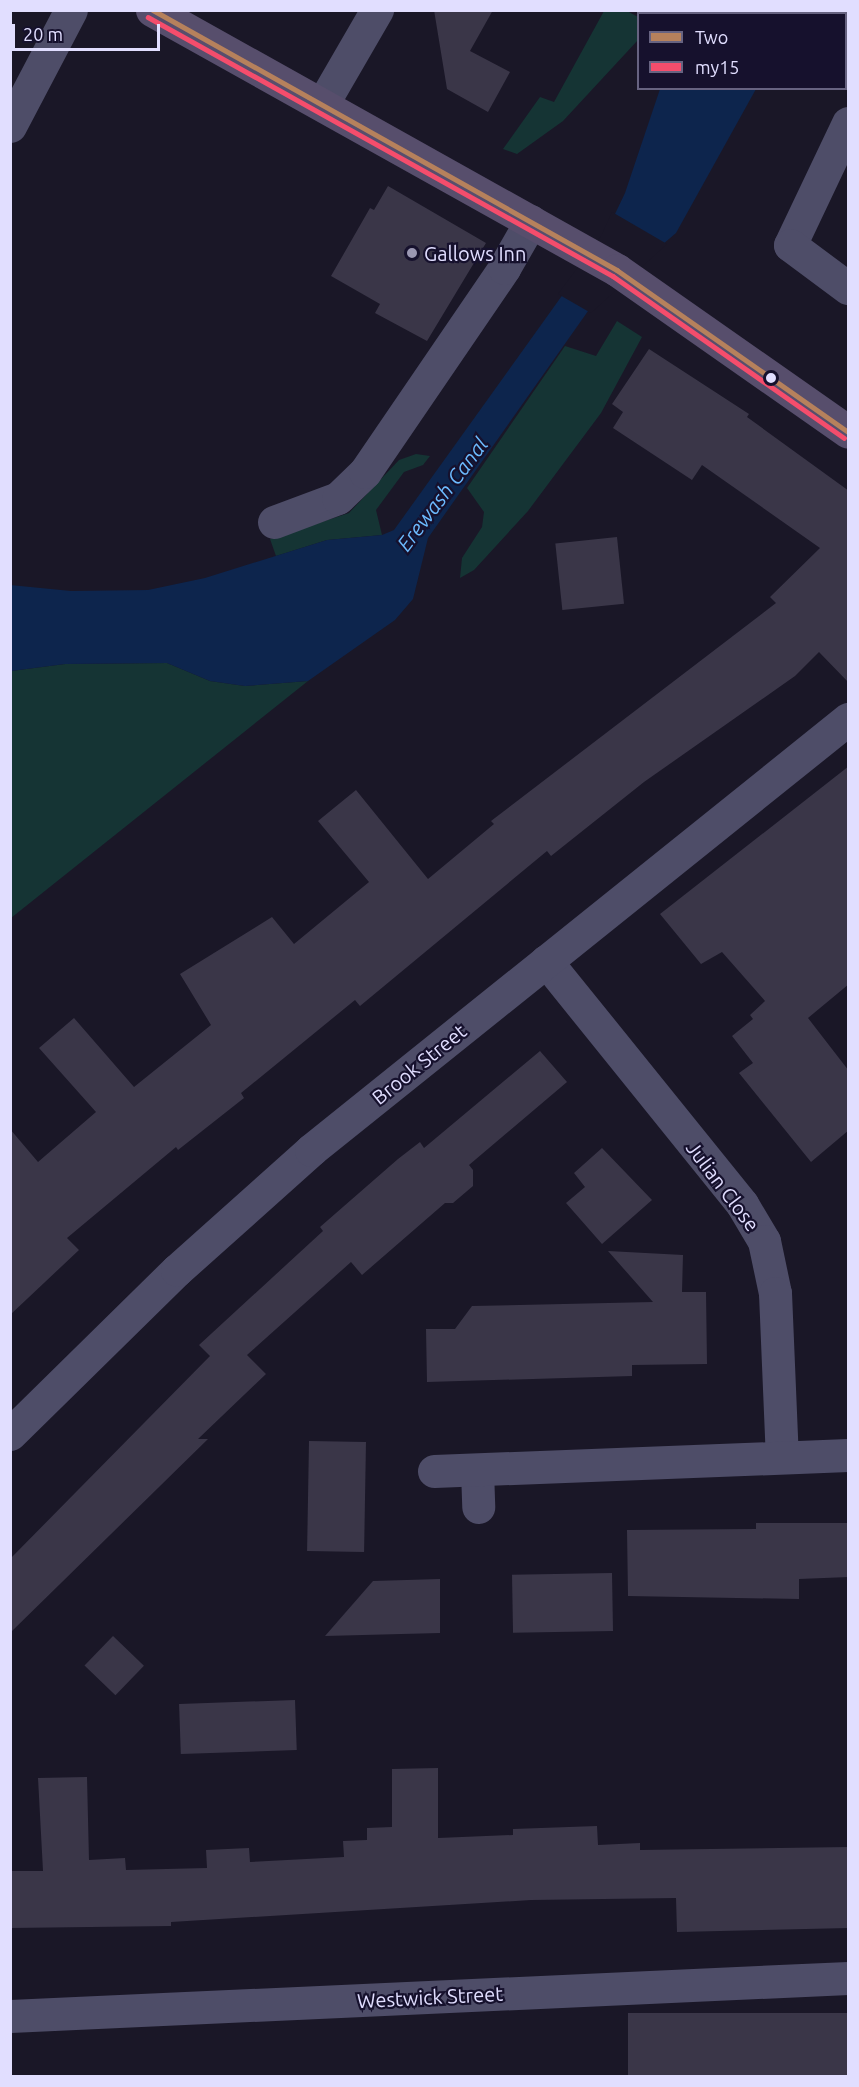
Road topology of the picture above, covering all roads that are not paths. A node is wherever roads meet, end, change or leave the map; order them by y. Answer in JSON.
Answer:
{"nodes":[{"id":1,"x":71,"y":10,"type":"edge"},
{"id":2,"x":152,"y":10,"type":"edge"},
{"id":3,"x":377,"y":10,"type":"edge"},
{"id":4,"x":323,"y":103,"type":"junction"},
{"id":5,"x":13,"y":117,"type":"edge"},
{"id":6,"x":849,"y":123,"type":"edge"},
{"id":7,"x":545,"y":228,"type":"junction"},
{"id":8,"x":849,"y":288,"type":"edge"},
{"id":9,"x":849,"y":432,"type":"edge"},
{"id":10,"x":274,"y":522,"type":"dead end"},
{"id":11,"x":849,"y":718,"type":"edge"},
{"id":12,"x":546,"y":961,"type":"junction"},
{"id":13,"x":10,"y":1434,"type":"edge"},
{"id":14,"x":849,"y":1455,"type":"edge"},
{"id":15,"x":782,"y":1457,"type":"junction"},
{"id":16,"x":477,"y":1470,"type":"junction"},
{"id":17,"x":434,"y":1471,"type":"dead end"},
{"id":18,"x":478,"y":1507,"type":"dead end"},
{"id":19,"x":849,"y":1978,"type":"edge"},
{"id":20,"x":10,"y":2016,"type":"edge"}],
"edges":[{"from":1,"to":5,"type":"street"},
{"from":2,"to":4,"type":"main road"},
{"from":3,"to":4,"type":"street"},
{"from":4,"to":7,"type":"main road"},
{"from":6,"to":8,"type":"street"},
{"from":7,"to":9,"type":"main road"},
{"from":7,"to":10,"type":"street"},
{"from":11,"to":12,"type":"street","name":"Brook Street"},
{"from":12,"to":13,"type":"street","name":"Brook Street"},
{"from":12,"to":15,"type":"street","name":"Julian Close"},
{"from":14,"to":15,"type":"street"},
{"from":15,"to":16,"type":"street"},
{"from":16,"to":17,"type":"street"},
{"from":16,"to":18,"type":"street"},
{"from":19,"to":20,"type":"street","name":"Westwick Street"}]}
